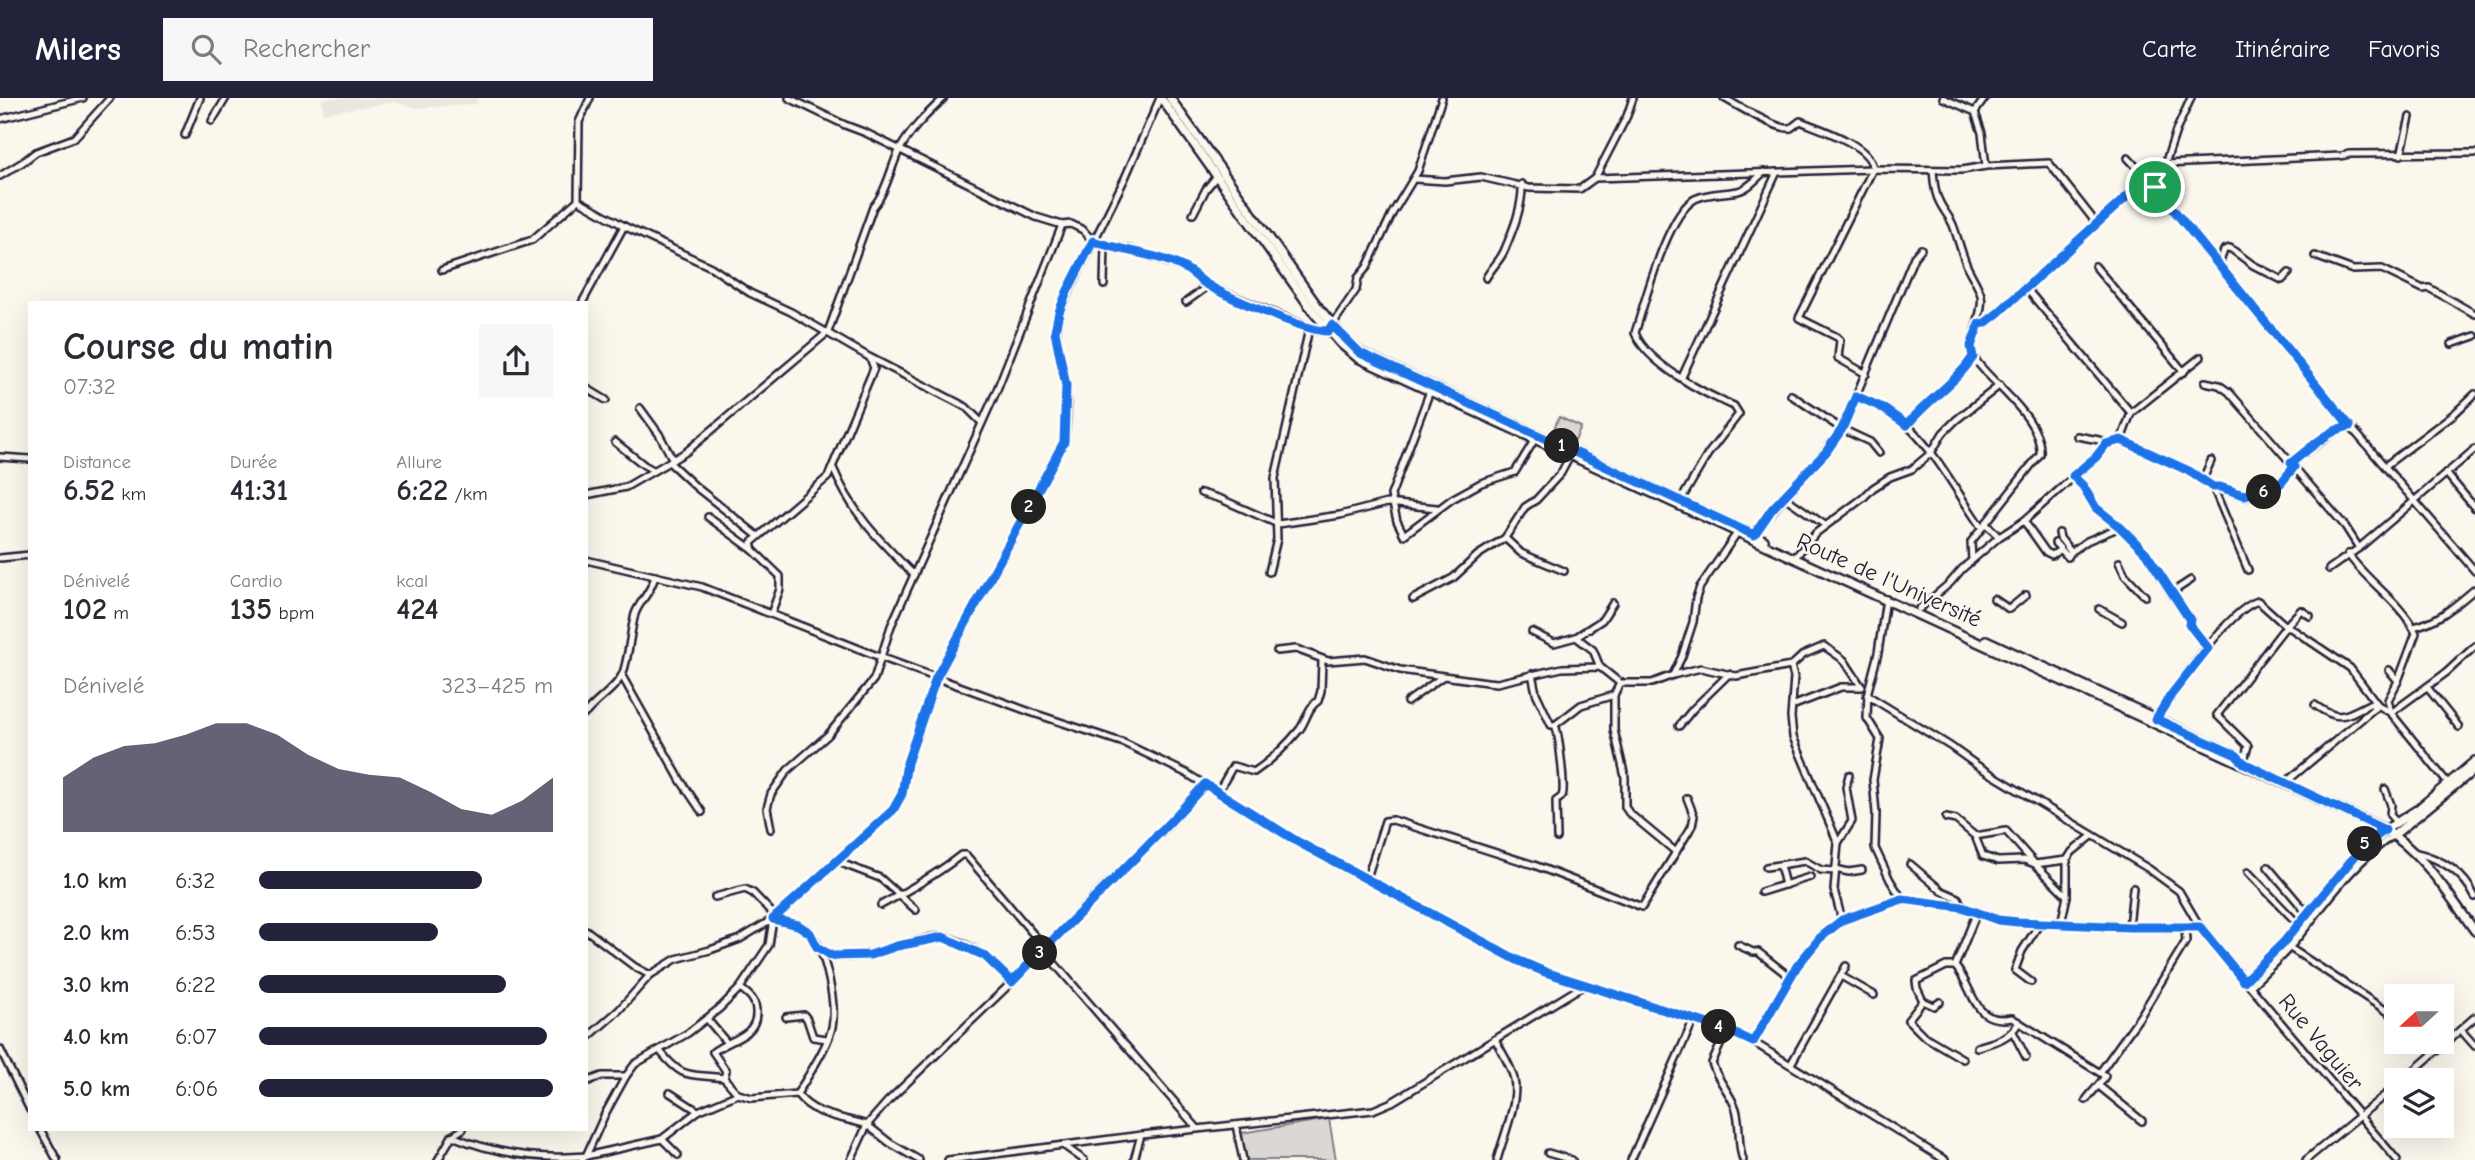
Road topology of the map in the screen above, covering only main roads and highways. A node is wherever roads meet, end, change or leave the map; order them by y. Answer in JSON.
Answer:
{"nodes":[{"id":1,"x":1160,"y":98,"type":"edge"},
{"id":2,"x":1170,"y":98,"type":"edge"},
{"id":3,"x":1299,"y":284,"type":"junction"},
{"id":4,"x":1330,"y":328,"type":"junction"},
{"id":5,"x":2475,"y":761,"type":"edge"},
{"id":6,"x":2244,"y":763,"type":"junction"},
{"id":7,"x":2475,"y":769,"type":"edge"},
{"id":8,"x":2450,"y":786,"type":"junction"},
{"id":9,"x":2385,"y":830,"type":"junction"},
{"id":10,"x":2394,"y":835,"type":"junction"},
{"id":11,"x":2475,"y":931,"type":"edge"}],
"edges":[{"from":1,"to":3,"type":"main road","name":"Route de l'Université"},
{"from":2,"to":3,"type":"main road","name":"Route de l'Université"},
{"from":3,"to":4,"type":"main road","name":"Route de l'Université"},
{"from":4,"to":6,"type":"main road","name":"Route de l'Université"},
{"from":4,"to":6,"type":"main road","name":"Route de l'Université"},
{"from":5,"to":8,"type":"main road"},
{"from":6,"to":9,"type":"main road","name":"Route de l'Université"},
{"from":7,"to":8,"type":"main road"},
{"from":8,"to":9,"type":"main road"},
{"from":8,"to":10,"type":"main road"},
{"from":9,"to":10,"type":"main road","name":"Route de l'Université"},
{"from":10,"to":11,"type":"main road","name":"Route de l'Université"}]}
